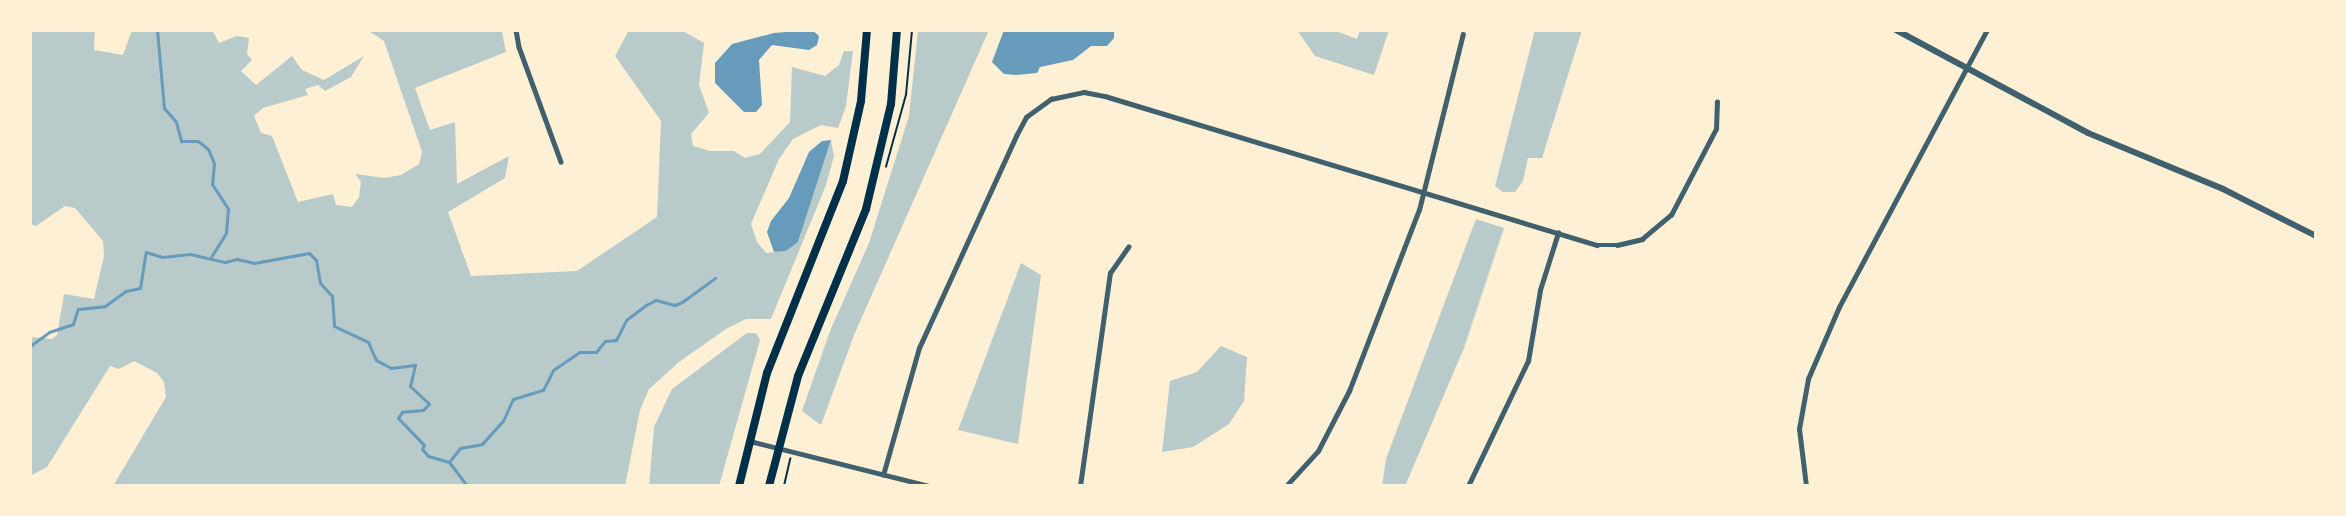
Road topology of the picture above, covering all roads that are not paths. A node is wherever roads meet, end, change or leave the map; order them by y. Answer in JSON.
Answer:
{"nodes":[{"id":1,"x":516,"y":30,"type":"edge"},
{"id":2,"x":867,"y":30,"type":"edge"},
{"id":3,"x":897,"y":30,"type":"edge"},
{"id":4,"x":1896,"y":30,"type":"edge"},
{"id":5,"x":1987,"y":30,"type":"edge"},
{"id":6,"x":1464,"y":34,"type":"dead end"},
{"id":7,"x":1968,"y":67,"type":"junction"},
{"id":8,"x":1717,"y":102,"type":"dead end"},
{"id":9,"x":561,"y":162,"type":"dead end"},
{"id":10,"x":1424,"y":193,"type":"junction"},
{"id":11,"x":1558,"y":233,"type":"junction"},
{"id":12,"x":2316,"y":236,"type":"edge"},
{"id":13,"x":1128,"y":248,"type":"dead end"},
{"id":14,"x":748,"y":440,"type":"junction"},
{"id":15,"x":777,"y":448,"type":"junction"},
{"id":16,"x":884,"y":475,"type":"junction"},
{"id":17,"x":739,"y":486,"type":"edge"},
{"id":18,"x":769,"y":486,"type":"edge"},
{"id":19,"x":929,"y":486,"type":"edge"},
{"id":20,"x":1080,"y":486,"type":"edge"},
{"id":21,"x":1286,"y":486,"type":"edge"},
{"id":22,"x":1468,"y":486,"type":"edge"},
{"id":23,"x":1806,"y":486,"type":"edge"}],
"edges":[{"from":1,"to":9,"type":"street"},
{"from":2,"to":14,"type":"highway"},
{"from":3,"to":15,"type":"highway"},
{"from":4,"to":7,"type":"street"},
{"from":5,"to":7,"type":"street"},
{"from":6,"to":10,"type":"street"},
{"from":7,"to":12,"type":"street"},
{"from":7,"to":23,"type":"street"},
{"from":8,"to":11,"type":"street"},
{"from":10,"to":11,"type":"street"},
{"from":10,"to":16,"type":"street"},
{"from":10,"to":21,"type":"street"},
{"from":11,"to":22,"type":"street"},
{"from":13,"to":20,"type":"street"},
{"from":14,"to":15,"type":"street"},
{"from":14,"to":17,"type":"highway"},
{"from":15,"to":16,"type":"street"},
{"from":15,"to":18,"type":"highway"},
{"from":16,"to":19,"type":"street"}]}
